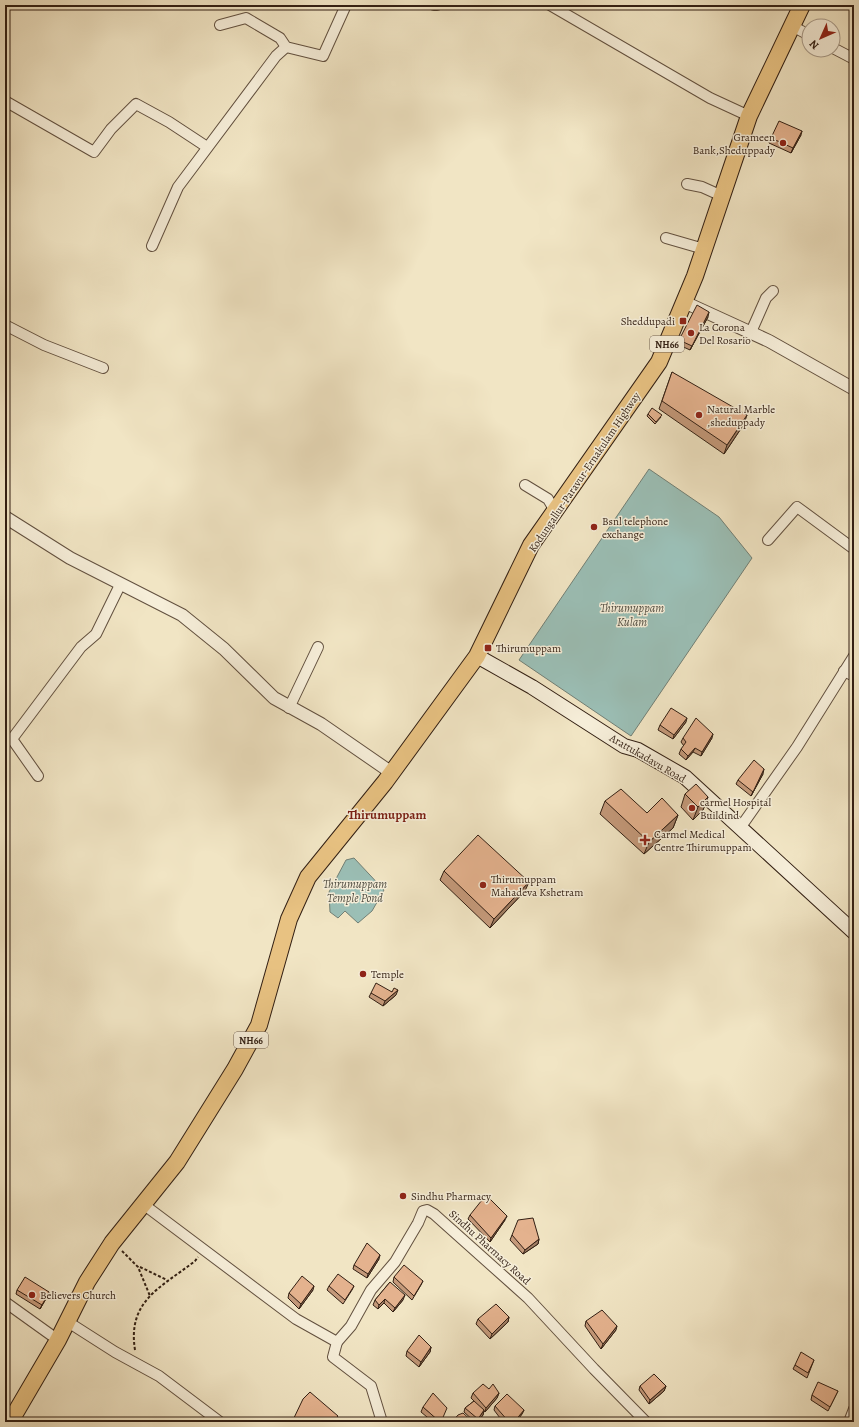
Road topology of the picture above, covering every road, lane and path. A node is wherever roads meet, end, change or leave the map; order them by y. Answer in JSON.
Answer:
{"nodes":[{"id":1,"x":346,"y":5,"type":"edge"},
{"id":2,"x":434,"y":5,"type":"edge"},
{"id":3,"x":437,"y":5,"type":"edge"},
{"id":4,"x":550,"y":5,"type":"edge"},
{"id":5,"x":802,"y":5,"type":"edge"},
{"id":6,"x":220,"y":25,"type":"dead end"},
{"id":7,"x":792,"y":26,"type":"junction"},
{"id":8,"x":801,"y":31,"type":"edge"},
{"id":9,"x":286,"y":47,"type":"junction"},
{"id":10,"x":841,"y":52,"type":"edge"},
{"id":11,"x":854,"y":59,"type":"edge"},
{"id":12,"x":5,"y":101,"type":"edge"},
{"id":13,"x":749,"y":116,"type":"junction"},
{"id":14,"x":207,"y":147,"type":"junction"},
{"id":15,"x":687,"y":184,"type":"dead end"},
{"id":16,"x":722,"y":196,"type":"junction"},
{"id":17,"x":666,"y":238,"type":"dead end"},
{"id":18,"x":152,"y":246,"type":"dead end"},
{"id":19,"x":704,"y":249,"type":"junction"},
{"id":20,"x":773,"y":291,"type":"dead end"},
{"id":21,"x":684,"y":302,"type":"junction"},
{"id":22,"x":5,"y":325,"type":"edge"},
{"id":23,"x":750,"y":332,"type":"junction"},
{"id":24,"x":103,"y":368,"type":"dead end"},
{"id":25,"x":854,"y":389,"type":"edge"},
{"id":26,"x":525,"y":484,"type":"dead end"},
{"id":27,"x":555,"y":511,"type":"junction"},
{"id":28,"x":5,"y":517,"type":"edge"},
{"id":29,"x":768,"y":540,"type":"dead end"},
{"id":30,"x":854,"y":549,"type":"edge"},
{"id":31,"x":120,"y":585,"type":"junction"},
{"id":32,"x":318,"y":647,"type":"dead end"},
{"id":33,"x":477,"y":656,"type":"junction"},
{"id":34,"x":854,"y":656,"type":"edge"},
{"id":35,"x":844,"y":671,"type":"junction"},
{"id":36,"x":854,"y":676,"type":"edge"},
{"id":37,"x":289,"y":708,"type":"junction"},
{"id":38,"x":392,"y":773,"type":"junction"},
{"id":39,"x":38,"y":776,"type":"dead end"},
{"id":40,"x":740,"y":828,"type":"junction"},
{"id":41,"x":854,"y":932,"type":"edge"},
{"id":42,"x":143,"y":1204,"type":"junction"},
{"id":43,"x":112,"y":1243,"type":"junction"},
{"id":44,"x":201,"y":1252,"type":"dead end"},
{"id":45,"x":138,"y":1267,"type":"junction"},
{"id":46,"x":167,"y":1280,"type":"junction"},
{"id":47,"x":150,"y":1296,"type":"junction"},
{"id":48,"x":5,"y":1302,"type":"edge"},
{"id":49,"x":68,"y":1322,"type":"junction"},
{"id":50,"x":58,"y":1340,"type":"junction"},
{"id":51,"x":337,"y":1342,"type":"junction"},
{"id":52,"x":132,"y":1361,"type":"junction"},
{"id":53,"x":854,"y":1410,"type":"edge"},
{"id":54,"x":10,"y":1422,"type":"edge"},
{"id":55,"x":220,"y":1422,"type":"edge"},
{"id":56,"x":382,"y":1422,"type":"edge"},
{"id":57,"x":646,"y":1422,"type":"edge"},
{"id":58,"x":849,"y":1422,"type":"edge"}],
"edges":[{"from":1,"to":9,"type":"street"},
{"from":2,"to":3,"type":"street"},
{"from":4,"to":13,"type":"street"},
{"from":5,"to":7,"type":"highway","name":"Kodungallur-Paravur-Ernakulam Highway","number":"NH66"},
{"from":6,"to":9,"type":"street"},
{"from":7,"to":8,"type":"street"},
{"from":7,"to":13,"type":"highway","name":"Kodungallur-Paravur-Ernakulam Highway","number":"NH66"},
{"from":9,"to":14,"type":"street"},
{"from":10,"to":11,"type":"street"},
{"from":12,"to":14,"type":"street"},
{"from":13,"to":16,"type":"highway","name":"Kodungallur-Paravur-Ernakulam Highway","number":"NH66"},
{"from":14,"to":18,"type":"street"},
{"from":15,"to":16,"type":"street"},
{"from":16,"to":19,"type":"highway","name":"Kodungallur-Paravur-Ernakulam Highway","number":"NH66"},
{"from":17,"to":19,"type":"street"},
{"from":19,"to":21,"type":"highway","name":"Kodungallur-Paravur-Ernakulam Highway","number":"NH66"},
{"from":20,"to":23,"type":"street"},
{"from":21,"to":23,"type":"street"},
{"from":21,"to":27,"type":"highway","name":"Kodungallur-Paravur-Ernakulam Highway","number":"NH66"},
{"from":22,"to":24,"type":"street"},
{"from":23,"to":25,"type":"street"},
{"from":26,"to":27,"type":"street"},
{"from":27,"to":33,"type":"highway","name":"Kodungallur-Paravur-Ernakulam Highway","number":"NH66"},
{"from":28,"to":31,"type":"street"},
{"from":29,"to":30,"type":"street"},
{"from":31,"to":37,"type":"street"},
{"from":31,"to":39,"type":"street"},
{"from":32,"to":37,"type":"street"},
{"from":33,"to":38,"type":"highway","name":"Kodungallur-Paravur-Ernakulam Highway","number":"NH66"},
{"from":33,"to":40,"type":"main road","name":"Arattukadavu Road"},
{"from":34,"to":35,"type":"street"},
{"from":35,"to":36,"type":"street"},
{"from":35,"to":40,"type":"street"},
{"from":37,"to":38,"type":"street"},
{"from":38,"to":42,"type":"highway","name":"Kodungallur-Paravur-Ernakulam Highway","number":"NH66"},
{"from":40,"to":41,"type":"main road","name":"Arattukadavu Road"},
{"from":42,"to":43,"type":"highway","name":"Kodungallur-Paravur-Ernakulam Highway","number":"NH66"},
{"from":42,"to":51,"type":"street"},
{"from":43,"to":45,"type":"path"},
{"from":43,"to":49,"type":"highway","name":"Kodungallur-Paravur-Ernakulam Highway","number":"NH66"},
{"from":44,"to":46,"type":"path"},
{"from":45,"to":46,"type":"path"},
{"from":45,"to":47,"type":"path"},
{"from":46,"to":47,"type":"path"},
{"from":47,"to":52,"type":"path"},
{"from":48,"to":50,"type":"street"},
{"from":49,"to":50,"type":"highway","name":"Kodungallur-Paravur-Ernakulam Highway","number":"NH66"},
{"from":49,"to":52,"type":"street"},
{"from":50,"to":54,"type":"highway","name":"Kodungallur-Paravur-Ernakulam Highway","number":"NH66"},
{"from":51,"to":56,"type":"street"},
{"from":51,"to":57,"type":"street","name":"Sindhu Pharmacy Road"},
{"from":52,"to":55,"type":"street"},
{"from":53,"to":58,"type":"street"}]}
